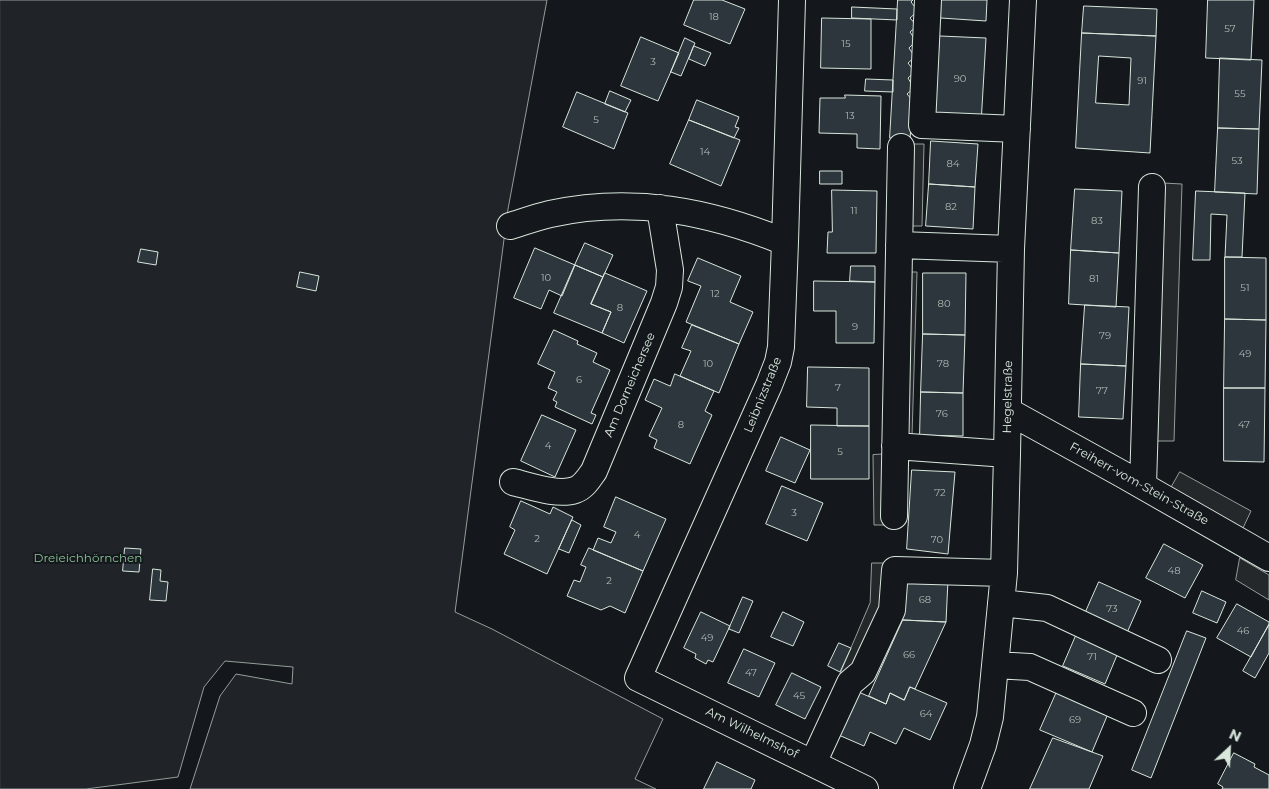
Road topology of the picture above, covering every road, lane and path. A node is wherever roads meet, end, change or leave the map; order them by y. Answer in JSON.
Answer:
{"nodes":[{"id":1,"x":792,"y":0,"type":"edge"},
{"id":2,"x":928,"y":0,"type":"edge"},
{"id":3,"x":1023,"y":0,"type":"edge"},
{"id":4,"x":1017,"y":129,"type":"junction"},
{"id":5,"x":901,"y":148,"type":"dead end"},
{"id":6,"x":1152,"y":187,"type":"dead end"},
{"id":7,"x":660,"y":208,"type":"junction"},
{"id":8,"x":510,"y":226,"type":"dead end"},
{"id":9,"x":785,"y":242,"type":"junction"},
{"id":10,"x":899,"y":245,"type":"junction"},
{"id":11,"x":1011,"y":249,"type":"junction"},
{"id":12,"x":1008,"y":411,"type":"junction"},
{"id":13,"x":895,"y":446,"type":"junction"},
{"id":14,"x":1007,"y":454,"type":"junction"},
{"id":15,"x":513,"y":482,"type":"dead end"},
{"id":16,"x":1143,"y":486,"type":"junction"},
{"id":17,"x":894,"y":516,"type":"dead end"},
{"id":18,"x":1269,"y":558,"type":"edge"},
{"id":19,"x":1004,"y":573,"type":"junction"},
{"id":20,"x":1001,"y":603,"type":"junction"},
{"id":21,"x":1158,"y":660,"type":"dead end"},
{"id":22,"x":995,"y":664,"type":"junction"},
{"id":23,"x":638,"y":678,"type":"joint"},
{"id":24,"x":1133,"y":713,"type":"dead end"},
{"id":25,"x":813,"y":763,"type":"junction"},
{"id":26,"x":865,"y":789,"type":"edge"},
{"id":27,"x":967,"y":789,"type":"edge"}],
"edges":[{"from":1,"to":9,"type":"street","name":"Leibnizstraße"},
{"from":2,"to":4,"type":"street"},
{"from":3,"to":4,"type":"street","name":"Hegelstraße"},
{"from":4,"to":11,"type":"street","name":"Hegelstraße"},
{"from":5,"to":10,"type":"street"},
{"from":6,"to":16,"type":"street"},
{"from":7,"to":8,"type":"street"},
{"from":7,"to":9,"type":"street"},
{"from":7,"to":15,"type":"street","name":"Am Dorneichersee"},
{"from":9,"to":23,"type":"street","name":"Leibnizstraße"},
{"from":10,"to":11,"type":"street"},
{"from":10,"to":13,"type":"street"},
{"from":11,"to":12,"type":"street","name":"Hegelstraße"},
{"from":12,"to":14,"type":"street","name":"Hegelstraße"},
{"from":12,"to":16,"type":"street","name":"Freiherr-vom-Stein-Straße"},
{"from":13,"to":14,"type":"street"},
{"from":13,"to":17,"type":"street"},
{"from":14,"to":19,"type":"street","name":"Hegelstraße"},
{"from":16,"to":18,"type":"street","name":"Freiherr-vom-Stein-Straße"},
{"from":19,"to":20,"type":"street","name":"Hegelstraße"},
{"from":19,"to":25,"type":"street"},
{"from":20,"to":21,"type":"street"},
{"from":20,"to":22,"type":"street","name":"Hegelstraße"},
{"from":22,"to":24,"type":"street"},
{"from":22,"to":27,"type":"street","name":"Hegelstraße"},
{"from":23,"to":25,"type":"street","name":"Am Wilhelmshof"},
{"from":25,"to":26,"type":"street","name":"Am Wilhelmshof"}]}
